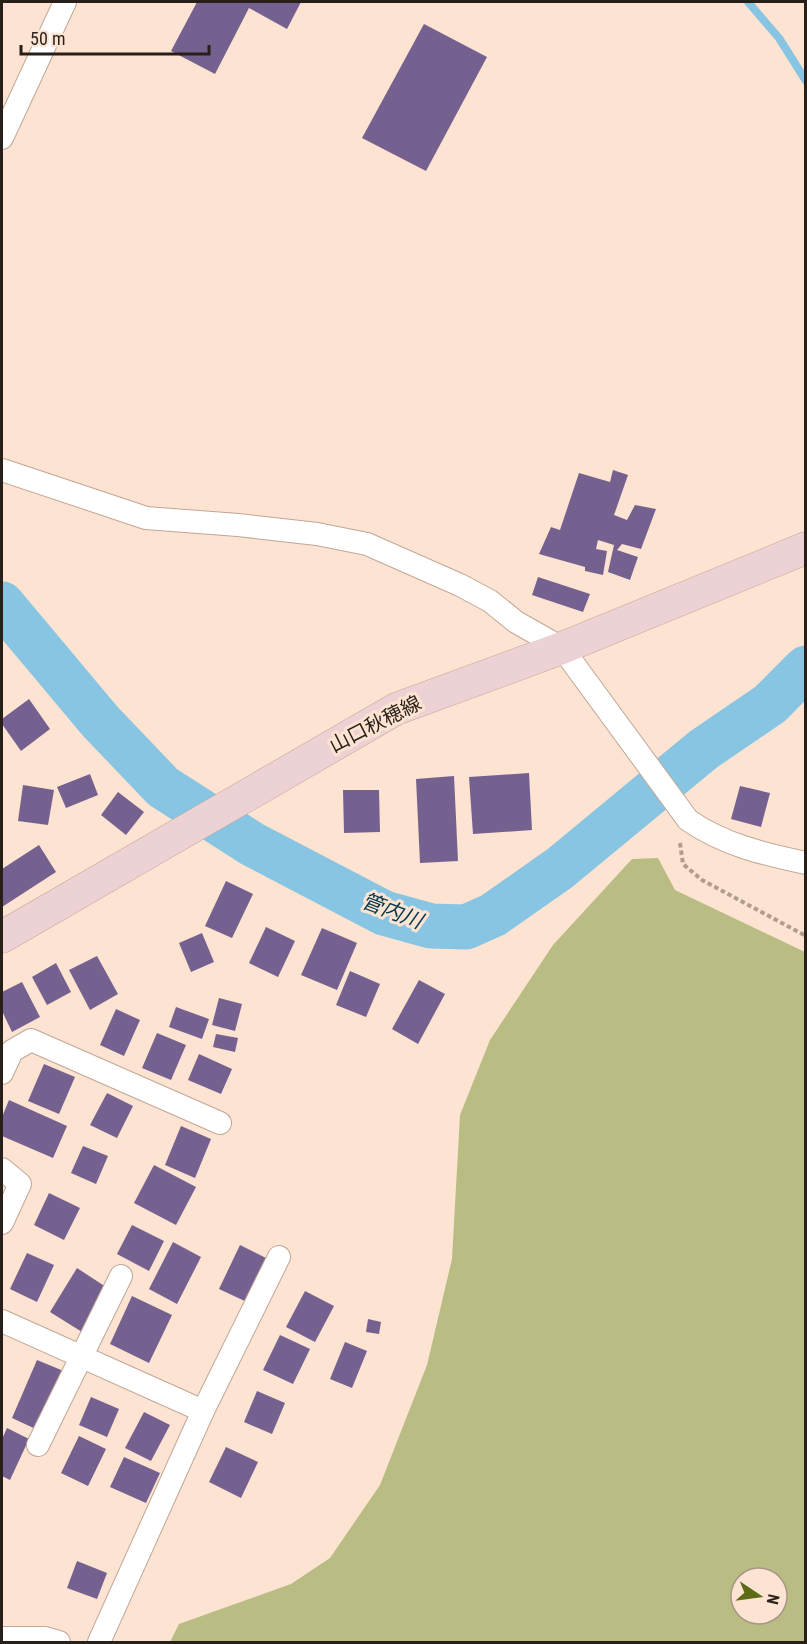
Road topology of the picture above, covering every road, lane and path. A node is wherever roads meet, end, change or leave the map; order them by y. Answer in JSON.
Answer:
{"nodes":[{"id":1,"x":65,"y":2,"type":"edge"},
{"id":2,"x":2,"y":138,"type":"edge"},
{"id":3,"x":2,"y":470,"type":"edge"},
{"id":4,"x":806,"y":548,"type":"edge"},
{"id":5,"x":562,"y":648,"type":"junction"},
{"id":6,"x":688,"y":820,"type":"junction"},
{"id":7,"x":806,"y":863,"type":"edge"},
{"id":8,"x":806,"y":936,"type":"edge"},
{"id":9,"x":2,"y":938,"type":"edge"},
{"id":10,"x":2,"y":1073,"type":"edge"},
{"id":11,"x":220,"y":1123,"type":"dead end"},
{"id":12,"x":2,"y":1169,"type":"edge"},
{"id":13,"x":2,"y":1223,"type":"edge"},
{"id":14,"x":279,"y":1257,"type":"dead end"},
{"id":15,"x":121,"y":1276,"type":"dead end"},
{"id":16,"x":2,"y":1321,"type":"edge"},
{"id":17,"x":82,"y":1358,"type":"junction"},
{"id":18,"x":203,"y":1411,"type":"junction"},
{"id":19,"x":38,"y":1445,"type":"dead end"},
{"id":20,"x":2,"y":1638,"type":"edge"},
{"id":21,"x":59,"y":1642,"type":"edge"},
{"id":22,"x":99,"y":1642,"type":"edge"}],
"edges":[{"from":1,"to":2,"type":"street"},
{"from":3,"to":5,"type":"street"},
{"from":4,"to":5,"type":"main road","name":"山口秋穂線"},
{"from":5,"to":6,"type":"street"},
{"from":5,"to":9,"type":"main road","name":"山口秋穂線"},
{"from":6,"to":7,"type":"street"},
{"from":6,"to":8,"type":"path"},
{"from":10,"to":11,"type":"street"},
{"from":12,"to":13,"type":"street"},
{"from":14,"to":18,"type":"street"},
{"from":15,"to":17,"type":"street"},
{"from":16,"to":17,"type":"street"},
{"from":17,"to":18,"type":"street"},
{"from":17,"to":19,"type":"street"},
{"from":18,"to":22,"type":"street"},
{"from":20,"to":21,"type":"street"}]}
